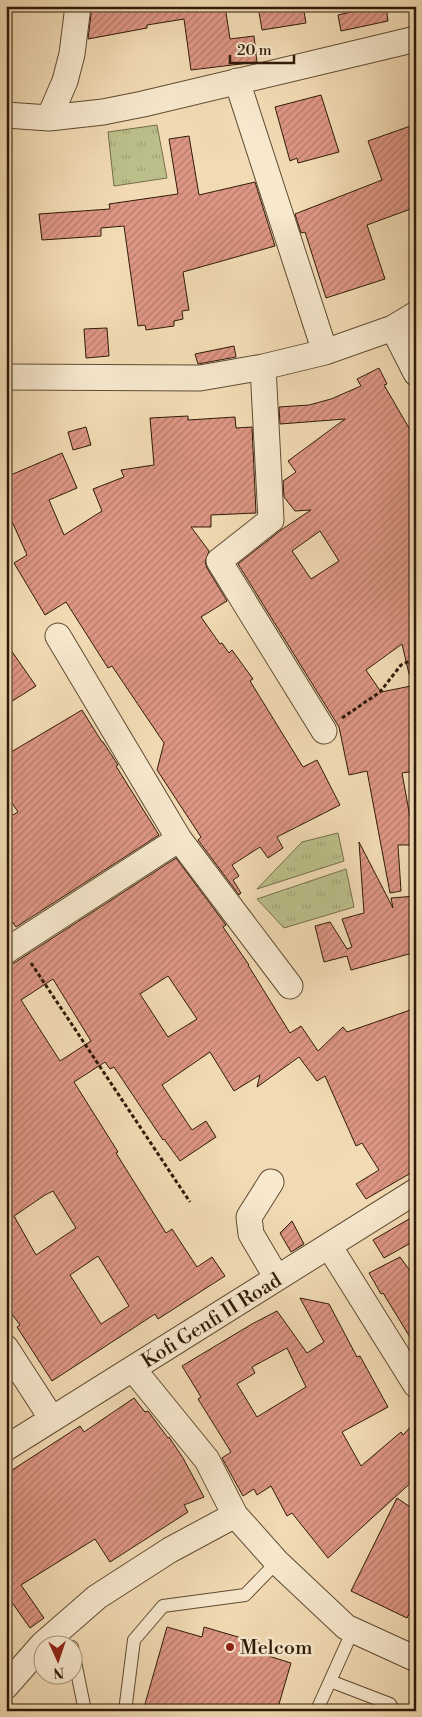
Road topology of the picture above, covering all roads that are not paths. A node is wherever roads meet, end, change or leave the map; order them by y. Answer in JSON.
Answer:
{"nodes":[{"id":1,"x":78,"y":6,"type":"edge"},
{"id":2,"x":416,"y":38,"type":"edge"},
{"id":3,"x":236,"y":81,"type":"junction"},
{"id":4,"x":6,"y":116,"type":"edge"},
{"id":5,"x":49,"y":118,"type":"junction"},
{"id":6,"x":416,"y":314,"type":"edge"},
{"id":7,"x":393,"y":328,"type":"junction"},
{"id":8,"x":325,"y":352,"type":"junction"},
{"id":9,"x":263,"y":367,"type":"junction"},
{"id":10,"x":416,"y":373,"type":"edge"},
{"id":11,"x":6,"y":377,"type":"edge"},
{"id":12,"x":58,"y":636,"type":"dead end"},
{"id":13,"x":324,"y":731,"type":"road end"},
{"id":14,"x":179,"y":839,"type":"junction"},
{"id":15,"x":12,"y":947,"type":"edge"},
{"id":16,"x":290,"y":986,"type":"dead end"},
{"id":17,"x":271,"y":1182,"type":"dead end"},
{"id":18,"x":416,"y":1192,"type":"edge"},
{"id":19,"x":329,"y":1246,"type":"junction"},
{"id":20,"x":277,"y":1278,"type":"junction"},
{"id":21,"x":6,"y":1348,"type":"edge"},
{"id":22,"x":133,"y":1369,"type":"junction"},
{"id":23,"x":416,"y":1385,"type":"edge"},
{"id":24,"x":52,"y":1419,"type":"junction"},
{"id":25,"x":6,"y":1448,"type":"edge"},
{"id":26,"x":235,"y":1515,"type":"junction"},
{"id":27,"x":277,"y":1562,"type":"junction"},
{"id":28,"x":354,"y":1630,"type":"junction"},
{"id":29,"x":74,"y":1634,"type":"edge"},
{"id":30,"x":32,"y":1657,"type":"edge"},
{"id":31,"x":416,"y":1659,"type":"edge"},
{"id":32,"x":330,"y":1681,"type":"junction"},
{"id":33,"x":79,"y":1684,"type":"edge"},
{"id":34,"x":6,"y":1686,"type":"edge"},
{"id":35,"x":317,"y":1710,"type":"edge"},
{"id":36,"x":84,"y":1711,"type":"edge"},
{"id":37,"x":125,"y":1711,"type":"edge"},
{"id":38,"x":393,"y":1711,"type":"edge"}],
"edges":[{"from":1,"to":5,"type":"street"},
{"from":2,"to":3,"type":"street"},
{"from":3,"to":5,"type":"street"},
{"from":3,"to":8,"type":"street"},
{"from":4,"to":5,"type":"street"},
{"from":6,"to":7,"type":"street"},
{"from":7,"to":8,"type":"street"},
{"from":7,"to":10,"type":"street"},
{"from":8,"to":9,"type":"street"},
{"from":9,"to":11,"type":"street"},
{"from":9,"to":13,"type":"street"},
{"from":12,"to":14,"type":"street"},
{"from":14,"to":15,"type":"street"},
{"from":14,"to":16,"type":"street"},
{"from":17,"to":20,"type":"street"},
{"from":18,"to":19,"type":"street","name":"Kofi Genfi II Road"},
{"from":19,"to":20,"type":"street","name":"Kofi Genfi II Road"},
{"from":19,"to":23,"type":"street"},
{"from":20,"to":22,"type":"street","name":"Kofi Genfi II Road"},
{"from":21,"to":24,"type":"street"},
{"from":22,"to":24,"type":"street","name":"Kofi Genfi II Road"},
{"from":22,"to":26,"type":"street"},
{"from":24,"to":25,"type":"street","name":"Kofi Genfi II Road"},
{"from":26,"to":27,"type":"street"},
{"from":26,"to":29,"type":"street"},
{"from":27,"to":28,"type":"street"},
{"from":27,"to":37,"type":"lane"},
{"from":28,"to":31,"type":"street"},
{"from":28,"to":32,"type":"lane"},
{"from":30,"to":34,"type":"street"},
{"from":32,"to":35,"type":"lane"},
{"from":32,"to":38,"type":"lane"},
{"from":33,"to":36,"type":"lane"}]}
